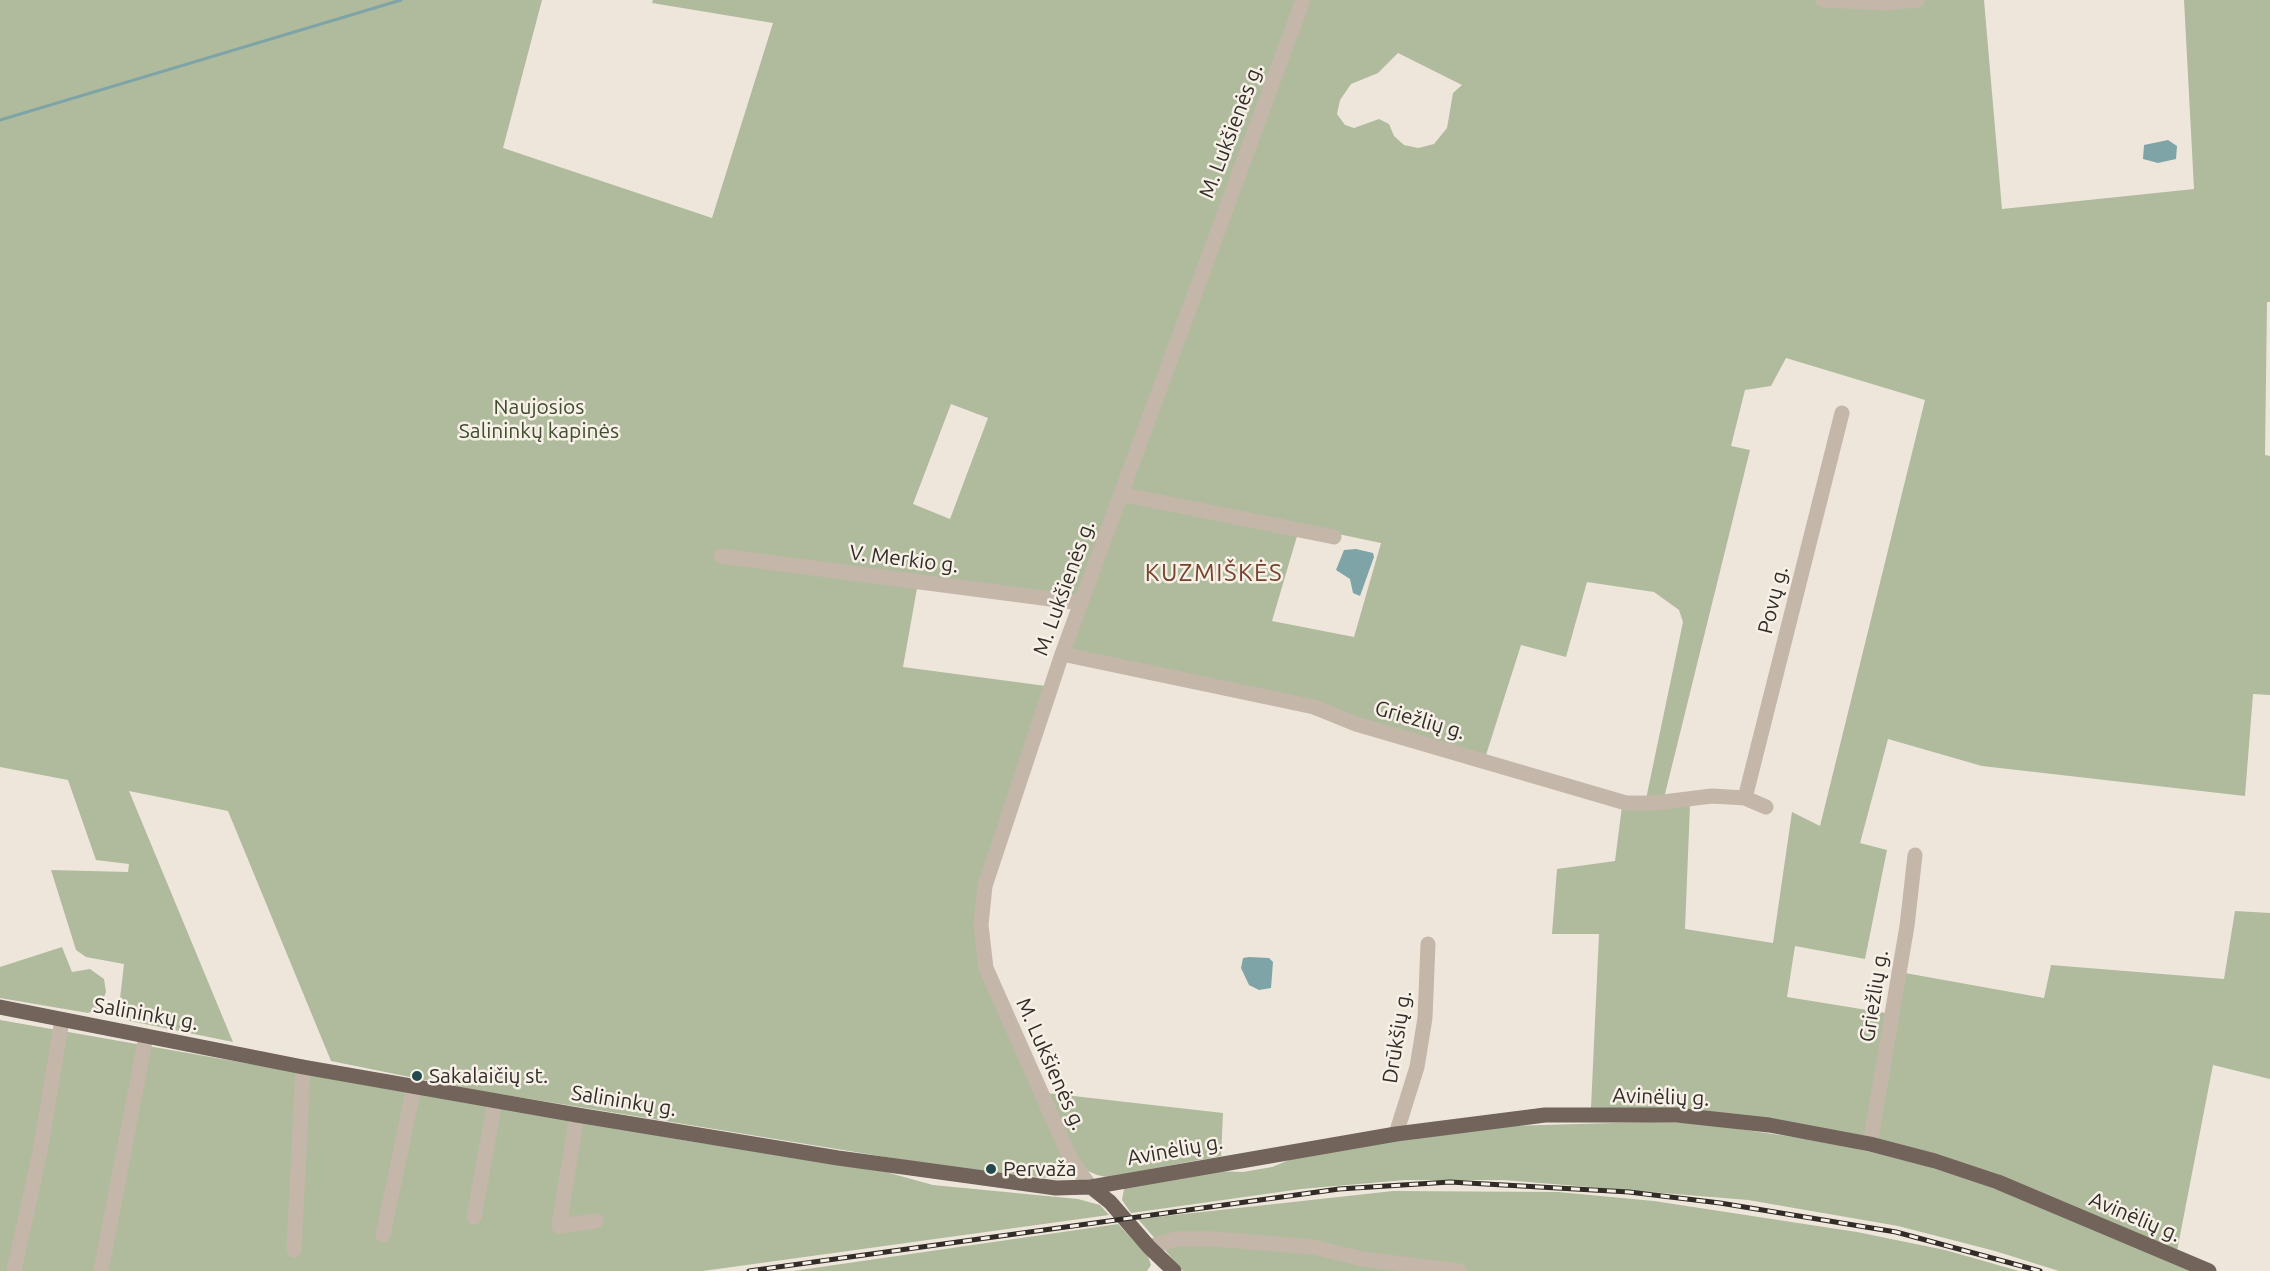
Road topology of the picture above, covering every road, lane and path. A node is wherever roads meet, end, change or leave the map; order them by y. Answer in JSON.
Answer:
{"nodes":[{"id":1,"x":1303,"y":0,"type":"edge"},
{"id":2,"x":1823,"y":0,"type":"edge"},
{"id":3,"x":1917,"y":0,"type":"edge"},
{"id":4,"x":1842,"y":413,"type":"dead end"},
{"id":5,"x":1120,"y":494,"type":"junction"},
{"id":6,"x":1334,"y":537,"type":"dead end"},
{"id":7,"x":721,"y":556,"type":"dead end"},
{"id":8,"x":1081,"y":603,"type":"junction"},
{"id":9,"x":1062,"y":654,"type":"junction"},
{"id":10,"x":1745,"y":798,"type":"junction"},
{"id":11,"x":1766,"y":807,"type":"dead end"},
{"id":12,"x":1915,"y":855,"type":"dead end"},
{"id":13,"x":1428,"y":944,"type":"dead end"},
{"id":14,"x":0,"y":1007,"type":"edge"},
{"id":15,"x":63,"y":1020,"type":"junction"},
{"id":16,"x":146,"y":1036,"type":"junction"},
{"id":17,"x":303,"y":1066,"type":"junction"},
{"id":18,"x":414,"y":1087,"type":"junction"},
{"id":19,"x":495,"y":1101,"type":"junction"},
{"id":20,"x":578,"y":1115,"type":"junction"},
{"id":21,"x":1396,"y":1134,"type":"junction"},
{"id":22,"x":1870,"y":1144,"type":"junction"},
{"id":23,"x":1091,"y":1186,"type":"junction"},
{"id":24,"x":474,"y":1217,"type":"dead end"},
{"id":25,"x":597,"y":1221,"type":"dead end"},
{"id":26,"x":382,"y":1235,"type":"dead end"},
{"id":27,"x":1149,"y":1247,"type":"junction"},
{"id":28,"x":294,"y":1250,"type":"dead end"},
{"id":29,"x":1168,"y":1270,"type":"edge"},
{"id":30,"x":14,"y":1271,"type":"edge"},
{"id":31,"x":101,"y":1271,"type":"edge"},
{"id":32,"x":1459,"y":1271,"type":"edge"},
{"id":33,"x":2209,"y":1271,"type":"edge"}],
"edges":[{"from":1,"to":5,"type":"street","name":"M. Lukšienės g."},
{"from":2,"to":3,"type":"street"},
{"from":4,"to":10,"type":"street","name":"Povų g."},
{"from":5,"to":6,"type":"street"},
{"from":5,"to":8,"type":"street","name":"M. Lukšienės g."},
{"from":7,"to":8,"type":"street","name":"V. Merkio g."},
{"from":8,"to":9,"type":"street","name":"M. Lukšienės g."},
{"from":9,"to":10,"type":"street","name":"Griežlių g."},
{"from":9,"to":23,"type":"street","name":"M. Lukšienės g."},
{"from":10,"to":11,"type":"street","name":"Griežlių g."},
{"from":12,"to":22,"type":"street","name":"Griežlių g."},
{"from":13,"to":21,"type":"street","name":"Drūkšių g."},
{"from":14,"to":15,"type":"main road","name":"Salininkų g."},
{"from":15,"to":16,"type":"main road","name":"Salininkų g."},
{"from":15,"to":30,"type":"street"},
{"from":16,"to":17,"type":"main road","name":"Salininkų g."},
{"from":16,"to":31,"type":"street"},
{"from":17,"to":18,"type":"main road","name":"Salininkų g."},
{"from":17,"to":28,"type":"street"},
{"from":18,"to":19,"type":"main road","name":"Salininkų g."},
{"from":18,"to":26,"type":"street"},
{"from":19,"to":20,"type":"main road","name":"Salininkų g."},
{"from":19,"to":24,"type":"street"},
{"from":20,"to":23,"type":"main road","name":"Salininkų g."},
{"from":20,"to":25,"type":"street"},
{"from":21,"to":22,"type":"main road","name":"Avinėlių g."},
{"from":21,"to":23,"type":"main road","name":"Avinėlių g."},
{"from":22,"to":33,"type":"main road","name":"Avinėlių g."},
{"from":23,"to":27,"type":"main road"},
{"from":27,"to":29,"type":"main road"},
{"from":27,"to":32,"type":"street"}]}
